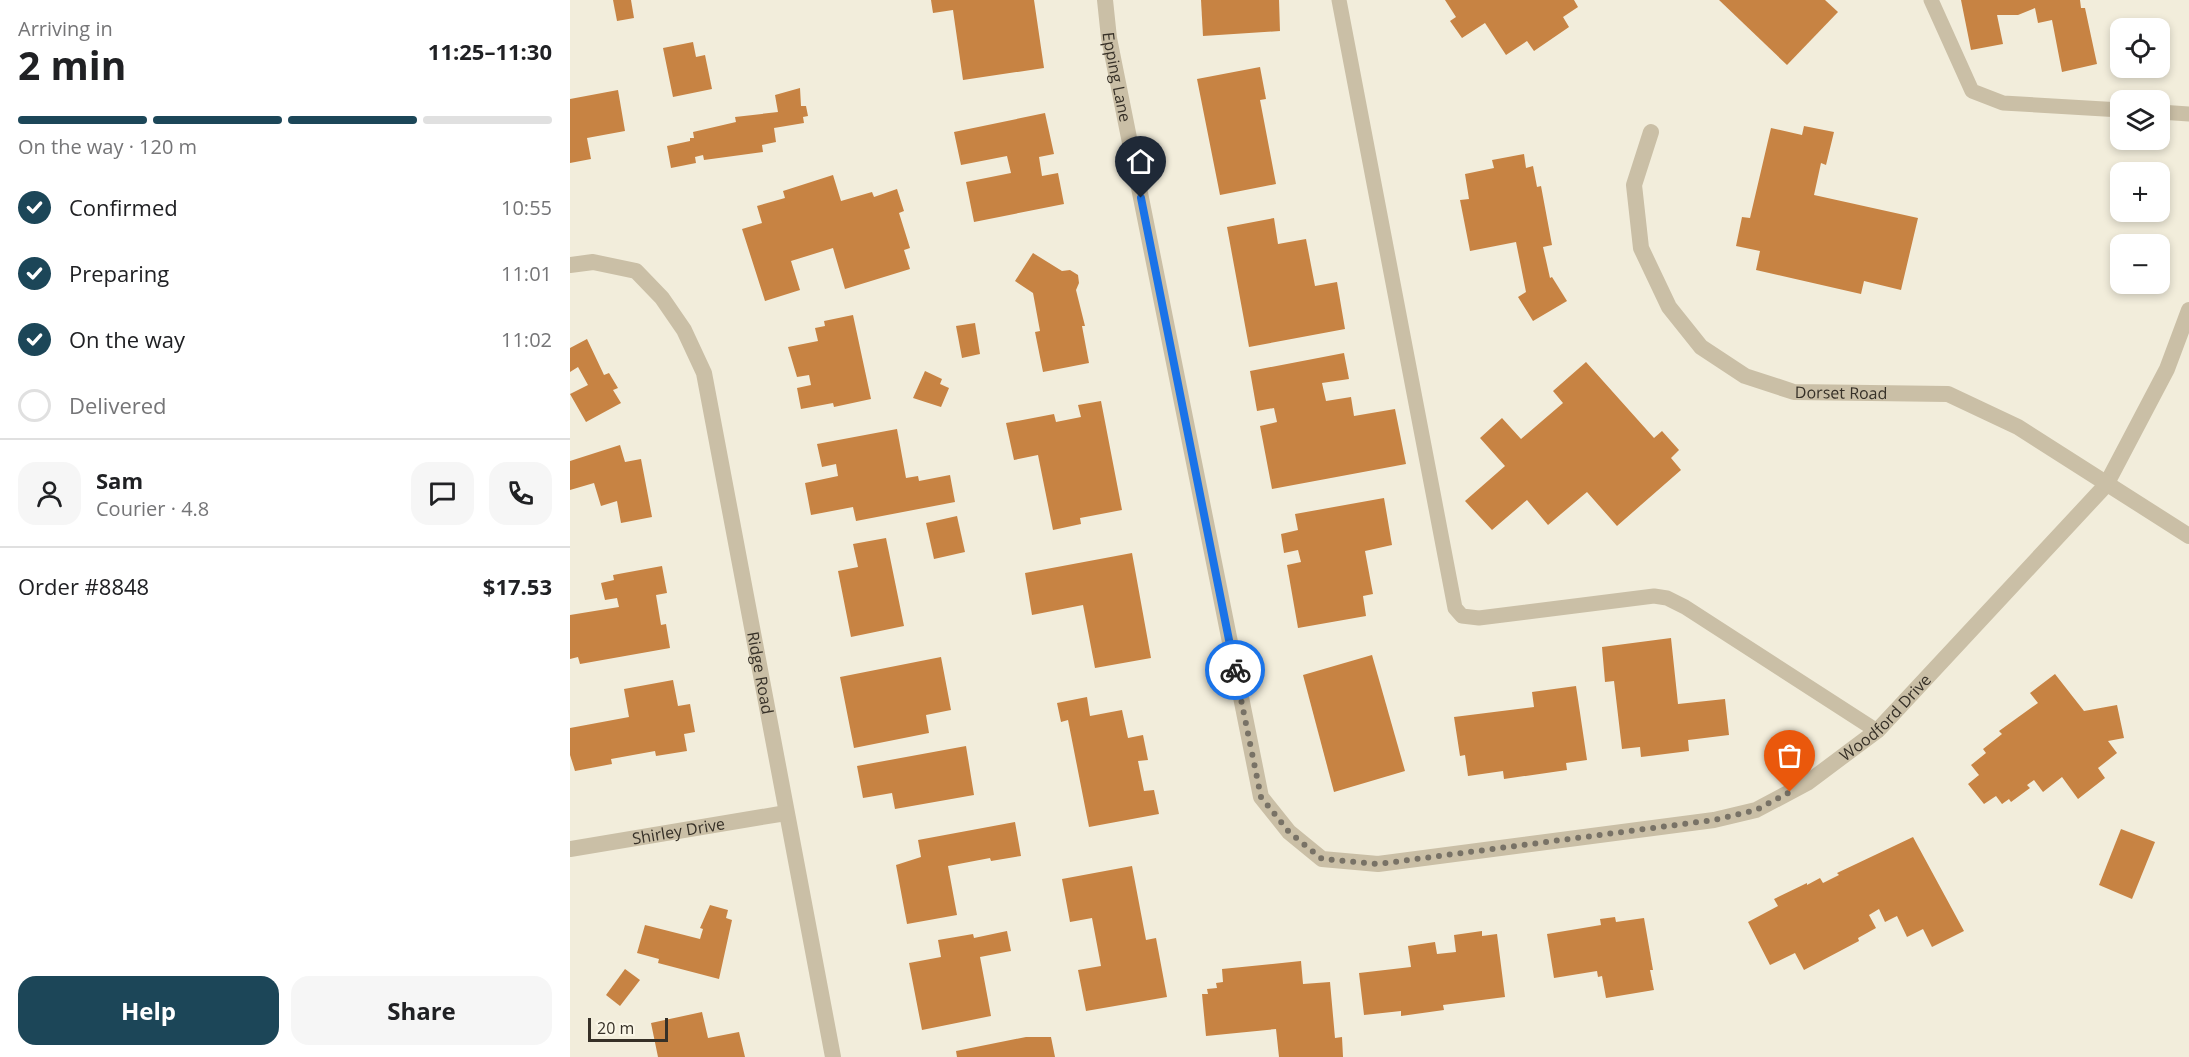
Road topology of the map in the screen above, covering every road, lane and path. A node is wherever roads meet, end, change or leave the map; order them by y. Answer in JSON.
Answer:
{"nodes":[{"id":1,"x":1105,"y":0,"type":"edge"},
{"id":2,"x":1339,"y":0,"type":"edge"},
{"id":3,"x":1931,"y":0,"type":"edge"},
{"id":4,"x":2110,"y":109,"type":"edge"},
{"id":5,"x":2170,"y":113,"type":"edge"},
{"id":6,"x":2189,"y":114,"type":"edge"},
{"id":7,"x":1651,"y":132,"type":"dead end"},
{"id":8,"x":570,"y":266,"type":"edge"},
{"id":9,"x":2189,"y":310,"type":"edge"},
{"id":10,"x":2106,"y":485,"type":"junction"},
{"id":11,"x":2189,"y":536,"type":"edge"},
{"id":12,"x":1877,"y":731,"type":"junction"},
{"id":13,"x":1252,"y":754,"type":"joint"},
{"id":14,"x":786,"y":813,"type":"junction"},
{"id":15,"x":570,"y":849,"type":"edge"},
{"id":16,"x":833,"y":1057,"type":"edge"}],
"edges":[{"from":1,"to":13,"type":"street","name":"Epping Lane"},
{"from":2,"to":12,"type":"lane"},
{"from":3,"to":4,"type":"lane"},
{"from":5,"to":6,"type":"lane"},
{"from":7,"to":10,"type":"street","name":"Dorset Road"},
{"from":8,"to":14,"type":"street","name":"Ridge Road"},
{"from":9,"to":10,"type":"street","name":"Woodford Drive"},
{"from":10,"to":11,"type":"street","name":"Dorset Road"},
{"from":10,"to":12,"type":"street","name":"Woodford Drive"},
{"from":12,"to":13,"type":"street","name":"Woodford Drive"},
{"from":14,"to":15,"type":"street","name":"Shirley Drive"},
{"from":14,"to":16,"type":"street","name":"Ridge Road"}]}
